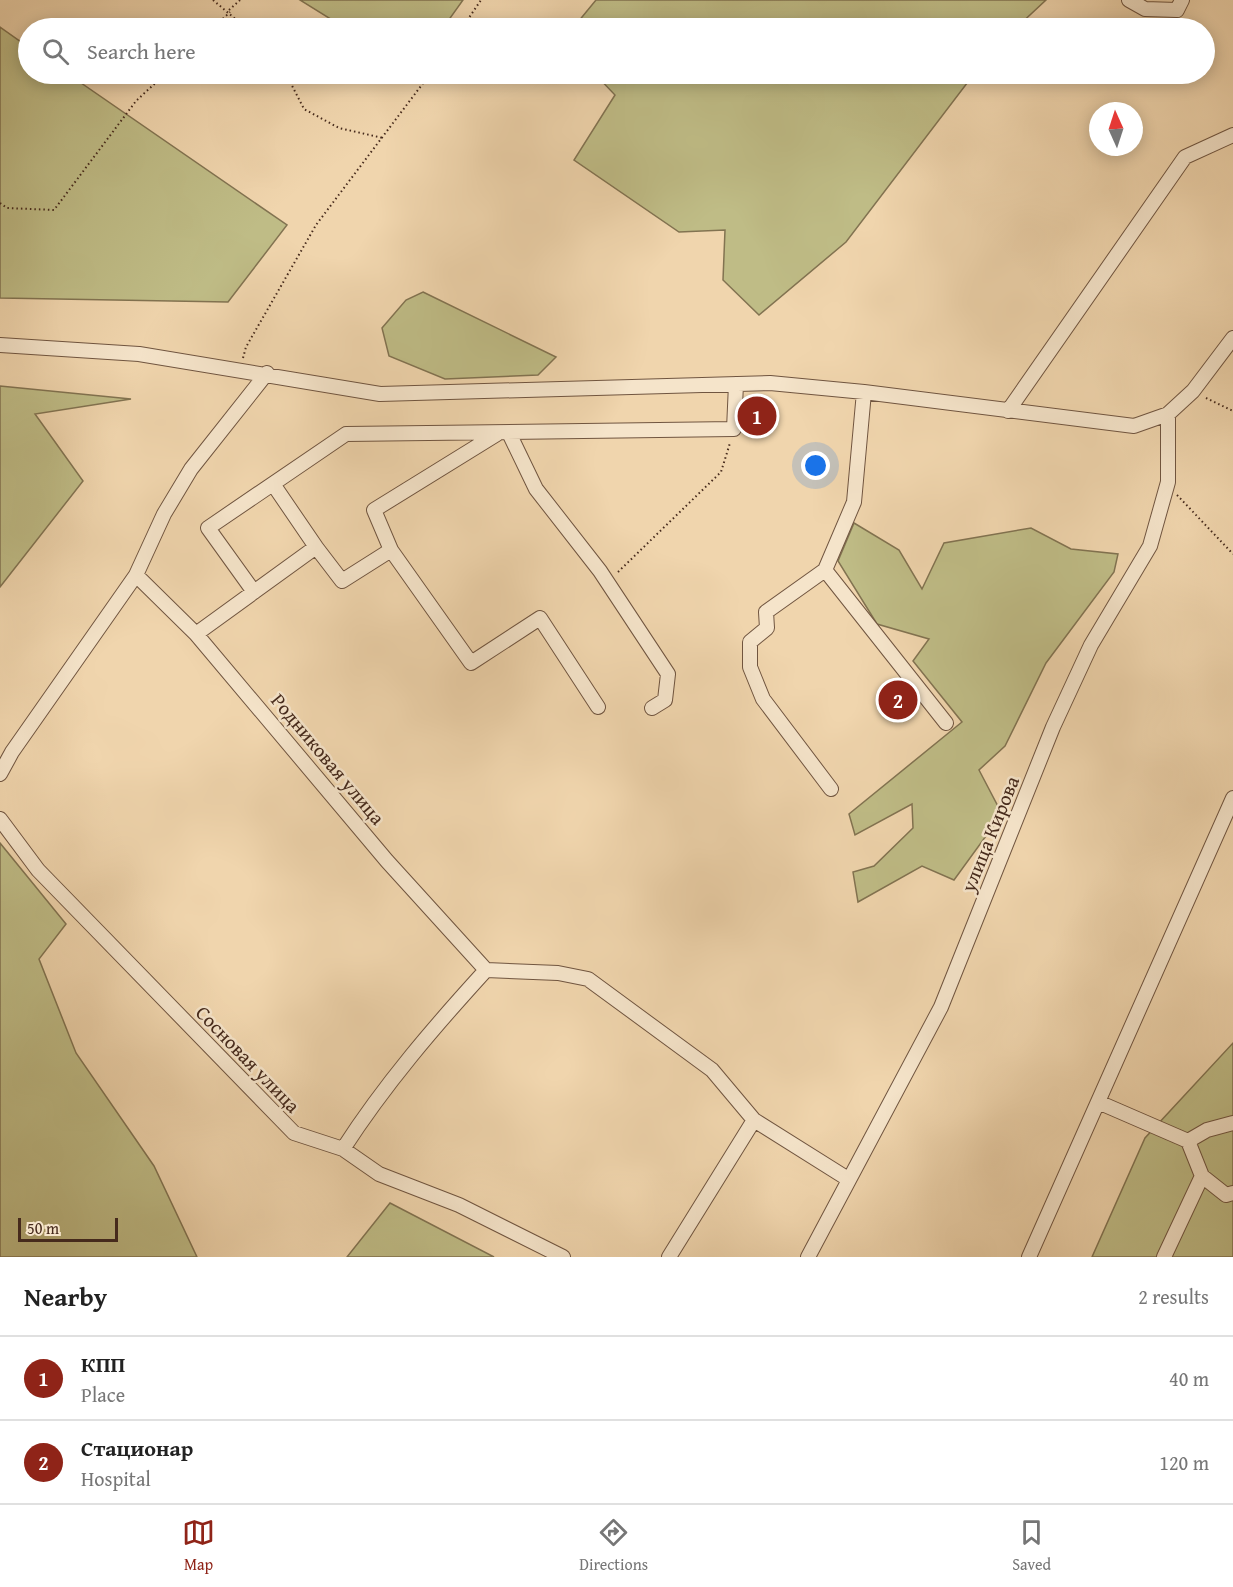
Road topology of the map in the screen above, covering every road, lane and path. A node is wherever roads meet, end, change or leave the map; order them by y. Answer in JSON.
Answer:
{"nodes":[{"id":1,"x":213,"y":0,"type":"edge"},
{"id":2,"x":240,"y":0,"type":"edge"},
{"id":3,"x":482,"y":0,"type":"edge"},
{"id":4,"x":1129,"y":0,"type":"edge"},
{"id":5,"x":1179,"y":5,"type":"edge"},
{"id":6,"x":229,"y":11,"type":"junction"},
{"id":7,"x":222,"y":18,"type":"edge"},
{"id":8,"x":236,"y":18,"type":"edge"},
{"id":9,"x":469,"y":18,"type":"edge"},
{"id":10,"x":154,"y":84,"type":"edge"},
{"id":11,"x":291,"y":84,"type":"edge"},
{"id":12,"x":423,"y":84,"type":"edge"},
{"id":13,"x":1233,"y":135,"type":"edge"},
{"id":14,"x":383,"y":138,"type":"junction"},
{"id":15,"x":0,"y":203,"type":"edge"},
{"id":16,"x":1233,"y":338,"type":"edge"},
{"id":17,"x":0,"y":345,"type":"edge"},
{"id":18,"x":240,"y":369,"type":"junction"},
{"id":19,"x":267,"y":373,"type":"junction"},
{"id":20,"x":736,"y":384,"type":"junction"},
{"id":21,"x":864,"y":392,"type":"junction"},
{"id":22,"x":1193,"y":392,"type":"junction"},
{"id":23,"x":1008,"y":411,"type":"junction"},
{"id":24,"x":1233,"y":411,"type":"edge"},
{"id":25,"x":1168,"y":414,"type":"junction"},
{"id":26,"x":734,"y":429,"type":"junction"},
{"id":27,"x":503,"y":433,"type":"junction"},
{"id":28,"x":1168,"y":482,"type":"junction"},
{"id":29,"x":273,"y":483,"type":"junction"},
{"id":30,"x":316,"y":547,"type":"junction"},
{"id":31,"x":391,"y":550,"type":"junction"},
{"id":32,"x":1233,"y":554,"type":"edge"},
{"id":33,"x":825,"y":570,"type":"junction"},
{"id":34,"x":136,"y":576,"type":"junction"},
{"id":35,"x":607,"y":582,"type":"junction"},
{"id":36,"x":254,"y":592,"type":"junction"},
{"id":37,"x":196,"y":634,"type":"junction"},
{"id":38,"x":598,"y":707,"type":"dead end"},
{"id":39,"x":652,"y":708,"type":"dead end"},
{"id":40,"x":946,"y":723,"type":"dead end"},
{"id":41,"x":0,"y":774,"type":"edge"},
{"id":42,"x":831,"y":789,"type":"dead end"},
{"id":43,"x":1233,"y":798,"type":"edge"},
{"id":44,"x":0,"y":819,"type":"edge"},
{"id":45,"x":486,"y":970,"type":"junction"},
{"id":46,"x":1098,"y":1102,"type":"junction"},
{"id":47,"x":754,"y":1120,"type":"junction"},
{"id":48,"x":1233,"y":1123,"type":"edge"},
{"id":49,"x":1188,"y":1142,"type":"junction"},
{"id":50,"x":343,"y":1149,"type":"junction"},
{"id":51,"x":1202,"y":1176,"type":"junction"},
{"id":52,"x":848,"y":1179,"type":"junction"},
{"id":53,"x":1233,"y":1193,"type":"edge"},
{"id":54,"x":563,"y":1257,"type":"edge"},
{"id":55,"x":669,"y":1257,"type":"edge"},
{"id":56,"x":808,"y":1257,"type":"edge"},
{"id":57,"x":1029,"y":1257,"type":"edge"},
{"id":58,"x":1164,"y":1257,"type":"edge"}],
"edges":[{"from":1,"to":6,"type":"path"},
{"from":2,"to":6,"type":"path"},
{"from":3,"to":9,"type":"path"},
{"from":4,"to":5,"type":"street"},
{"from":6,"to":7,"type":"path"},
{"from":6,"to":8,"type":"path"},
{"from":10,"to":15,"type":"path"},
{"from":11,"to":14,"type":"path"},
{"from":12,"to":14,"type":"path"},
{"from":13,"to":23,"type":"street"},
{"from":14,"to":18,"type":"path"},
{"from":16,"to":22,"type":"street"},
{"from":17,"to":18,"type":"street"},
{"from":18,"to":19,"type":"street"},
{"from":19,"to":20,"type":"street"},
{"from":19,"to":34,"type":"street"},
{"from":20,"to":21,"type":"street"},
{"from":20,"to":26,"type":"street"},
{"from":21,"to":23,"type":"street"},
{"from":21,"to":33,"type":"street"},
{"from":22,"to":24,"type":"path"},
{"from":22,"to":25,"type":"street"},
{"from":23,"to":25,"type":"street"},
{"from":25,"to":28,"type":"street","name":"улица Кирова"},
{"from":26,"to":27,"type":"street"},
{"from":26,"to":35,"type":"path"},
{"from":27,"to":29,"type":"street"},
{"from":27,"to":31,"type":"street"},
{"from":27,"to":35,"type":"street"},
{"from":28,"to":32,"type":"path"},
{"from":28,"to":52,"type":"street","name":"улица Кирова"},
{"from":29,"to":30,"type":"street"},
{"from":29,"to":36,"type":"street"},
{"from":30,"to":31,"type":"street"},
{"from":30,"to":36,"type":"street"},
{"from":31,"to":38,"type":"street"},
{"from":33,"to":40,"type":"street"},
{"from":33,"to":42,"type":"street"},
{"from":34,"to":37,"type":"street","name":"Родниковая улица"},
{"from":34,"to":41,"type":"street"},
{"from":35,"to":39,"type":"street"},
{"from":36,"to":37,"type":"street"},
{"from":37,"to":45,"type":"street","name":"Родниковая улица"},
{"from":43,"to":46,"type":"street"},
{"from":44,"to":50,"type":"street","name":"Сосновая улица"},
{"from":45,"to":47,"type":"street"},
{"from":45,"to":50,"type":"street"},
{"from":46,"to":49,"type":"street"},
{"from":46,"to":57,"type":"street"},
{"from":47,"to":52,"type":"street"},
{"from":47,"to":55,"type":"street"},
{"from":48,"to":49,"type":"street"},
{"from":49,"to":51,"type":"street"},
{"from":50,"to":54,"type":"street","name":"Сосновая улица"},
{"from":51,"to":53,"type":"street"},
{"from":51,"to":58,"type":"street"},
{"from":52,"to":56,"type":"street","name":"улица Кирова"}]}
